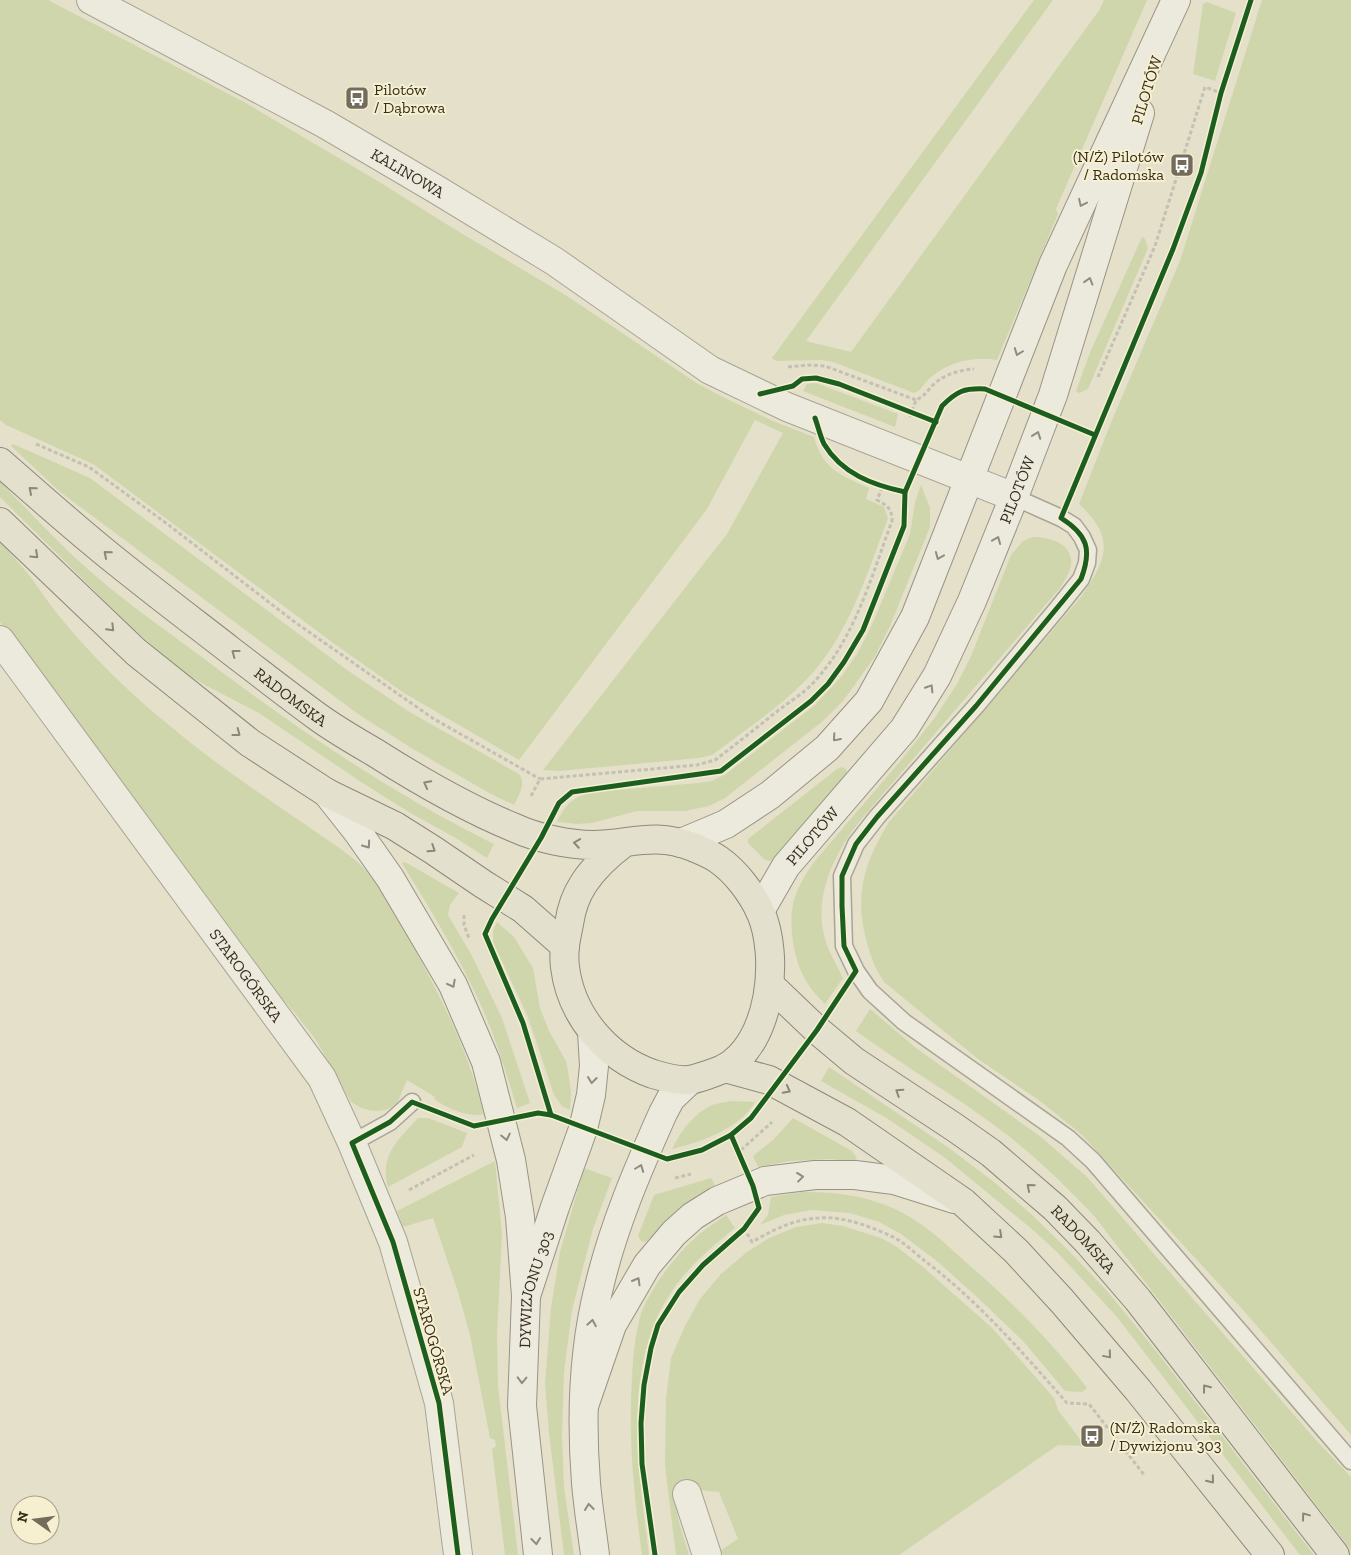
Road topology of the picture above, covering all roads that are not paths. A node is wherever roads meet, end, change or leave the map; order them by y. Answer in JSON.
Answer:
{"nodes":[{"id":1,"x":91,"y":0,"type":"edge"},
{"id":2,"x":1173,"y":8,"type":"edge"},
{"id":3,"x":0,"y":462,"type":"edge"},
{"id":4,"x":970,"y":479,"type":"junction"},
{"id":5,"x":1014,"y":497,"type":"junction"},
{"id":6,"x":0,"y":522,"type":"edge"},
{"id":7,"x":0,"y":640,"type":"edge"},
{"id":8,"x":327,"y":792,"type":"junction"},
{"id":9,"x":625,"y":842,"type":"junction"},
{"id":10,"x":681,"y":843,"type":"junction"},
{"id":11,"x":760,"y":911,"type":"junction"},
{"id":12,"x":565,"y":946,"type":"junction"},
{"id":13,"x":770,"y":985,"type":"junction"},
{"id":14,"x":592,"y":1032,"type":"junction"},
{"id":15,"x":725,"y":1068,"type":"junction"},
{"id":16,"x":690,"y":1080,"type":"junction"},
{"id":17,"x":412,"y":1102,"type":"dead end"},
{"id":18,"x":352,"y":1143,"type":"junction"},
{"id":19,"x":963,"y":1202,"type":"junction"},
{"id":20,"x":526,"y":1296,"type":"junction"},
{"id":21,"x":584,"y":1406,"type":"junction"},
{"id":22,"x":1351,"y":1461,"type":"edge"},
{"id":23,"x":686,"y":1494,"type":"dead end"},
{"id":24,"x":458,"y":1555,"type":"edge"},
{"id":25,"x":538,"y":1555,"type":"edge"},
{"id":26,"x":595,"y":1555,"type":"edge"},
{"id":27,"x":707,"y":1555,"type":"edge"},
{"id":28,"x":1270,"y":1555,"type":"edge"},
{"id":29,"x":1335,"y":1555,"type":"edge"}],
"edges":[{"from":1,"to":4,"type":"main road","name":"KALINOWA"},
{"from":2,"to":4,"type":"main road","name":"PILOTÓW","one_way":true},
{"from":5,"to":2,"type":"main road","name":"PILOTÓW","one_way":true},
{"from":9,"to":3,"type":"main road","name":"RADOMSKA","one_way":true},
{"from":4,"to":5,"type":"main road","name":"KALINOWA"},
{"from":4,"to":10,"type":"main road","name":"PILOTÓW","one_way":true},
{"from":11,"to":5,"type":"main road","name":"PILOTÓW","one_way":true},
{"from":5,"to":22,"type":"lane"},
{"from":6,"to":8,"type":"main road","one_way":true},
{"from":7,"to":18,"type":"main road","name":"STAROGÓRSKA"},
{"from":8,"to":12,"type":"main road","one_way":true},
{"from":8,"to":20,"type":"main road","one_way":true},
{"from":9,"to":10,"type":"main road","name":"RADOMSKA"},
{"from":9,"to":12,"type":"main road"},
{"from":10,"to":11,"type":"main road","name":"RADOMSKA"},
{"from":11,"to":13,"type":"main road","name":"RADOMSKA"},
{"from":12,"to":14,"type":"main road"},
{"from":13,"to":15,"type":"main road","name":"RADOMSKA"},
{"from":29,"to":13,"type":"main road","name":"RADOMSKA","one_way":true},
{"from":14,"to":16,"type":"main road"},
{"from":14,"to":20,"type":"main road","name":"DYWIZJONU 303","one_way":true},
{"from":15,"to":16,"type":"main road"},
{"from":15,"to":19,"type":"main road","one_way":true},
{"from":21,"to":16,"type":"main road","one_way":true},
{"from":17,"to":18,"type":"lane"},
{"from":18,"to":24,"type":"main road","name":"STAROGÓRSKA"},
{"from":21,"to":19,"type":"main road","one_way":true},
{"from":19,"to":28,"type":"main road","one_way":true},
{"from":20,"to":25,"type":"main road","name":"DYWIZJONU 303","one_way":true},
{"from":26,"to":21,"type":"main road","one_way":true},
{"from":23,"to":27,"type":"main road"}]}
